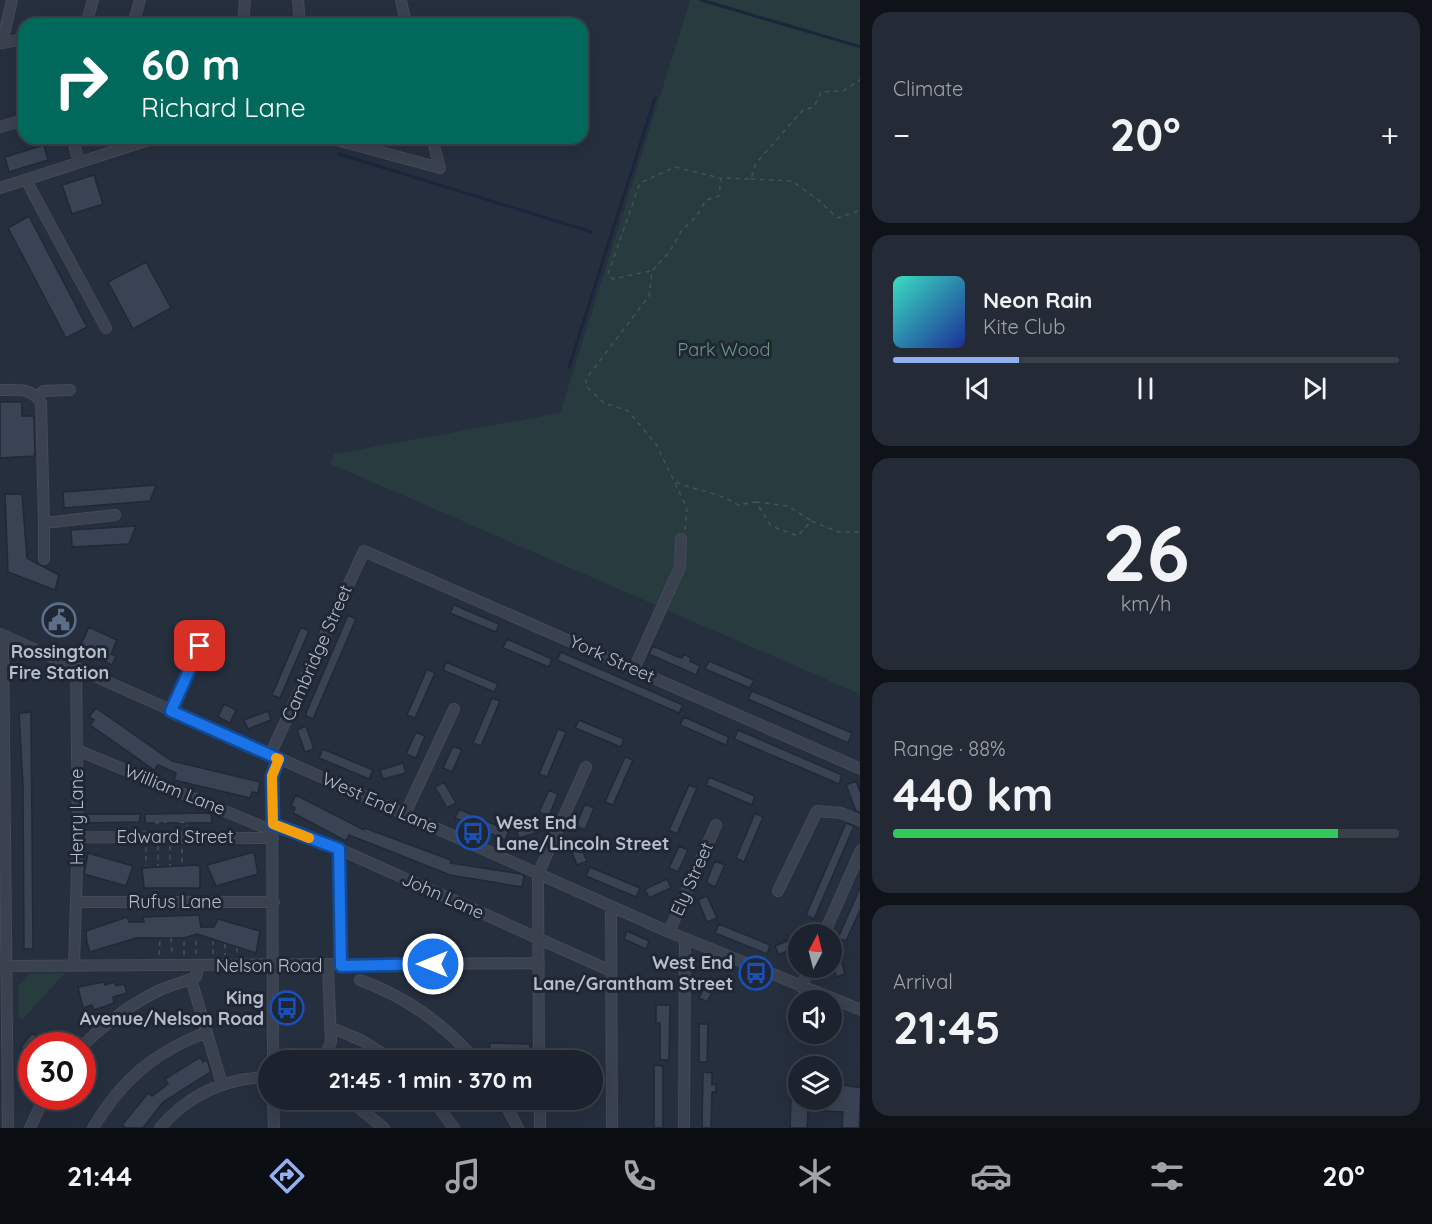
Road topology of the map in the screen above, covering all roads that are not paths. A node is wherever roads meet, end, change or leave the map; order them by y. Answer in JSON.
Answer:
{"nodes":[{"id":1,"x":12,"y":0,"type":"edge"},
{"id":2,"x":93,"y":0,"type":"edge"},
{"id":3,"x":140,"y":0,"type":"edge"},
{"id":4,"x":245,"y":0,"type":"edge"},
{"id":5,"x":298,"y":0,"type":"edge"},
{"id":6,"x":401,"y":0,"type":"edge"},
{"id":7,"x":88,"y":18,"type":"edge"},
{"id":8,"x":135,"y":18,"type":"edge"},
{"id":9,"x":244,"y":18,"type":"edge"},
{"id":10,"x":300,"y":18,"type":"edge"},
{"id":11,"x":405,"y":18,"type":"edge"},
{"id":12,"x":18,"y":40,"type":"edge"},
{"id":13,"x":1,"y":44,"type":"edge"},
{"id":14,"x":18,"y":122,"type":"edge"},
{"id":15,"x":0,"y":128,"type":"edge"},
{"id":16,"x":74,"y":144,"type":"edge"},
{"id":17,"x":127,"y":144,"type":"edge"},
{"id":18,"x":351,"y":144,"type":"edge"},
{"id":19,"x":434,"y":144,"type":"edge"},
{"id":20,"x":79,"y":162,"type":"junction"},
{"id":21,"x":27,"y":180,"type":"junction"},
{"id":22,"x":0,"y":188,"type":"edge"},
{"id":23,"x":106,"y":328,"type":"dead end"},
{"id":24,"x":0,"y":390,"type":"edge"},
{"id":25,"x":70,"y":390,"type":"dead end"},
{"id":26,"x":37,"y":396,"type":"junction"},
{"id":27,"x":115,"y":515,"type":"dead end"},
{"id":28,"x":44,"y":519,"type":"junction"},
{"id":29,"x":681,"y":539,"type":"road end"},
{"id":30,"x":364,"y":551,"type":"joint"},
{"id":31,"x":44,"y":559,"type":"dead end"},
{"id":32,"x":208,"y":627,"type":"dead end"},
{"id":33,"x":2,"y":635,"type":"edge"},
{"id":34,"x":76,"y":669,"type":"junction"},
{"id":35,"x":634,"y":669,"type":"junction"},
{"id":36,"x":454,"y":709,"type":"dead end"},
{"id":37,"x":171,"y":711,"type":"junction"},
{"id":38,"x":76,"y":750,"type":"junction"},
{"id":39,"x":275,"y":757,"type":"junction"},
{"id":40,"x":586,"y":767,"type":"dead end"},
{"id":41,"x":860,"y":769,"type":"edge"},
{"id":42,"x":405,"y":814,"type":"junction"},
{"id":43,"x":860,"y":821,"type":"edge"},
{"id":44,"x":716,"y":825,"type":"dead end"},
{"id":45,"x":273,"y":831,"type":"junction"},
{"id":46,"x":78,"y":837,"type":"junction"},
{"id":47,"x":339,"y":849,"type":"junction"},
{"id":48,"x":860,"y":852,"type":"edge"},
{"id":49,"x":538,"y":873,"type":"junction"},
{"id":50,"x":778,"y":891,"type":"dead end"},
{"id":51,"x":76,"y":902,"type":"junction"},
{"id":52,"x":274,"y":902,"type":"junction"},
{"id":53,"x":611,"y":906,"type":"junction"},
{"id":54,"x":828,"y":924,"type":"edge"},
{"id":55,"x":669,"y":933,"type":"junction"},
{"id":56,"x":538,"y":939,"type":"junction"},
{"id":57,"x":685,"y":939,"type":"junction"},
{"id":58,"x":539,"y":963,"type":"junction"},
{"id":59,"x":74,"y":965,"type":"junction"},
{"id":60,"x":198,"y":965,"type":"junction"},
{"id":61,"x":273,"y":965,"type":"junction"},
{"id":62,"x":4,"y":966,"type":"edge"},
{"id":63,"x":328,"y":966,"type":"junction"},
{"id":64,"x":341,"y":966,"type":"junction"},
{"id":65,"x":611,"y":971,"type":"junction"},
{"id":66,"x":805,"y":978,"type":"edge"},
{"id":67,"x":191,"y":979,"type":"junction"},
{"id":68,"x":360,"y":980,"type":"dead end"},
{"id":69,"x":801,"y":987,"type":"junction"},
{"id":70,"x":860,"y":1010,"type":"edge"},
{"id":71,"x":330,"y":1027,"type":"junction"},
{"id":72,"x":207,"y":1032,"type":"junction"},
{"id":73,"x":96,"y":1034,"type":"edge"},
{"id":74,"x":273,"y":1050,"type":"edge"},
{"id":75,"x":327,"y":1050,"type":"edge"},
{"id":76,"x":377,"y":1050,"type":"edge"},
{"id":77,"x":465,"y":1050,"type":"edge"},
{"id":78,"x":539,"y":1050,"type":"edge"},
{"id":79,"x":258,"y":1077,"type":"edge"},
{"id":80,"x":222,"y":1084,"type":"junction"},
{"id":81,"x":38,"y":1110,"type":"edge"},
{"id":82,"x":273,"y":1110,"type":"edge"},
{"id":83,"x":364,"y":1110,"type":"edge"},
{"id":84,"x":440,"y":1110,"type":"edge"},
{"id":85,"x":508,"y":1110,"type":"edge"},
{"id":86,"x":540,"y":1110,"type":"edge"},
{"id":87,"x":8,"y":1128,"type":"edge"},
{"id":88,"x":30,"y":1128,"type":"edge"},
{"id":89,"x":93,"y":1128,"type":"edge"},
{"id":90,"x":160,"y":1128,"type":"edge"},
{"id":91,"x":274,"y":1128,"type":"edge"},
{"id":92,"x":384,"y":1128,"type":"edge"},
{"id":93,"x":454,"y":1128,"type":"edge"},
{"id":94,"x":518,"y":1128,"type":"edge"},
{"id":95,"x":540,"y":1128,"type":"edge"},
{"id":96,"x":612,"y":1128,"type":"edge"},
{"id":97,"x":684,"y":1128,"type":"edge"}],
"edges":[{"from":1,"to":13,"type":"street"},
{"from":2,"to":7,"type":"street"},
{"from":3,"to":8,"type":"street"},
{"from":4,"to":9,"type":"street"},
{"from":5,"to":10,"type":"street"},
{"from":6,"to":11,"type":"street"},
{"from":12,"to":13,"type":"street"},
{"from":14,"to":15,"type":"street"},
{"from":16,"to":20,"type":"street"},
{"from":17,"to":20,"type":"street"},
{"from":18,"to":19,"type":"street"},
{"from":20,"to":21,"type":"street"},
{"from":21,"to":22,"type":"street"},
{"from":21,"to":23,"type":"street"},
{"from":24,"to":26,"type":"street"},
{"from":25,"to":26,"type":"street"},
{"from":26,"to":28,"type":"street"},
{"from":27,"to":28,"type":"street"},
{"from":28,"to":31,"type":"street"},
{"from":29,"to":35,"type":"street"},
{"from":30,"to":35,"type":"street","name":"York Street"},
{"from":30,"to":39,"type":"street","name":"Cambridge Street"},
{"from":32,"to":37,"type":"street"},
{"from":33,"to":34,"type":"street","name":"West End Lane"},
{"from":33,"to":62,"type":"street"},
{"from":34,"to":37,"type":"street","name":"West End Lane"},
{"from":34,"to":38,"type":"street","name":"Henry Lane"},
{"from":35,"to":41,"type":"street","name":"York Street"},
{"from":36,"to":42,"type":"street"},
{"from":37,"to":39,"type":"street","name":"West End Lane"},
{"from":38,"to":45,"type":"street","name":"William Lane"},
{"from":38,"to":46,"type":"street","name":"Henry Lane"},
{"from":39,"to":42,"type":"street","name":"West End Lane"},
{"from":39,"to":45,"type":"street","name":"Cambridge Street"},
{"from":40,"to":49,"type":"street"},
{"from":42,"to":49,"type":"street","name":"West End Lane"},
{"from":43,"to":50,"type":"street"},
{"from":44,"to":55,"type":"street","name":"Ely Street"},
{"from":45,"to":46,"type":"street","name":"Edward Street"},
{"from":45,"to":47,"type":"street","name":"John Lane"},
{"from":45,"to":52,"type":"street","name":"Cambridge Street"},
{"from":46,"to":51,"type":"street","name":"Henry Lane"},
{"from":47,"to":56,"type":"street","name":"John Lane"},
{"from":47,"to":64,"type":"street"},
{"from":48,"to":54,"type":"street"},
{"from":49,"to":53,"type":"street","name":"West End Lane"},
{"from":49,"to":56,"type":"street"},
{"from":51,"to":52,"type":"street","name":"Rufus Lane"},
{"from":51,"to":59,"type":"street","name":"Henry Lane"},
{"from":52,"to":61,"type":"street","name":"Cambridge Street"},
{"from":53,"to":55,"type":"street","name":"West End Lane"},
{"from":53,"to":65,"type":"street"},
{"from":55,"to":57,"type":"street","name":"West End Lane"},
{"from":56,"to":58,"type":"street"},
{"from":56,"to":65,"type":"street","name":"John Lane"},
{"from":57,"to":69,"type":"street","name":"West End Lane"},
{"from":57,"to":97,"type":"street"},
{"from":58,"to":64,"type":"street","name":"Nelson Road"},
{"from":58,"to":78,"type":"street"},
{"from":59,"to":60,"type":"street","name":"Nelson Road"},
{"from":59,"to":62,"type":"street","name":"Nelson Road"},
{"from":60,"to":61,"type":"street","name":"Nelson Road"},
{"from":60,"to":67,"type":"street"},
{"from":61,"to":63,"type":"street","name":"Nelson Road"},
{"from":61,"to":74,"type":"street","name":"Cambridge Street"},
{"from":62,"to":87,"type":"street"},
{"from":63,"to":64,"type":"street","name":"Nelson Road"},
{"from":63,"to":71,"type":"street"},
{"from":65,"to":96,"type":"street"},
{"from":66,"to":69,"type":"street"},
{"from":67,"to":72,"type":"street"},
{"from":67,"to":73,"type":"street"},
{"from":68,"to":77,"type":"street"},
{"from":69,"to":70,"type":"street","name":"West End Lane"},
{"from":71,"to":75,"type":"street"},
{"from":71,"to":76,"type":"street"},
{"from":72,"to":80,"type":"street"},
{"from":72,"to":89,"type":"street"},
{"from":79,"to":80,"type":"street"},
{"from":80,"to":90,"type":"street"},
{"from":81,"to":88,"type":"street"},
{"from":82,"to":91,"type":"street"},
{"from":83,"to":92,"type":"street"},
{"from":84,"to":93,"type":"street"},
{"from":85,"to":94,"type":"street"},
{"from":86,"to":95,"type":"street"}]}
